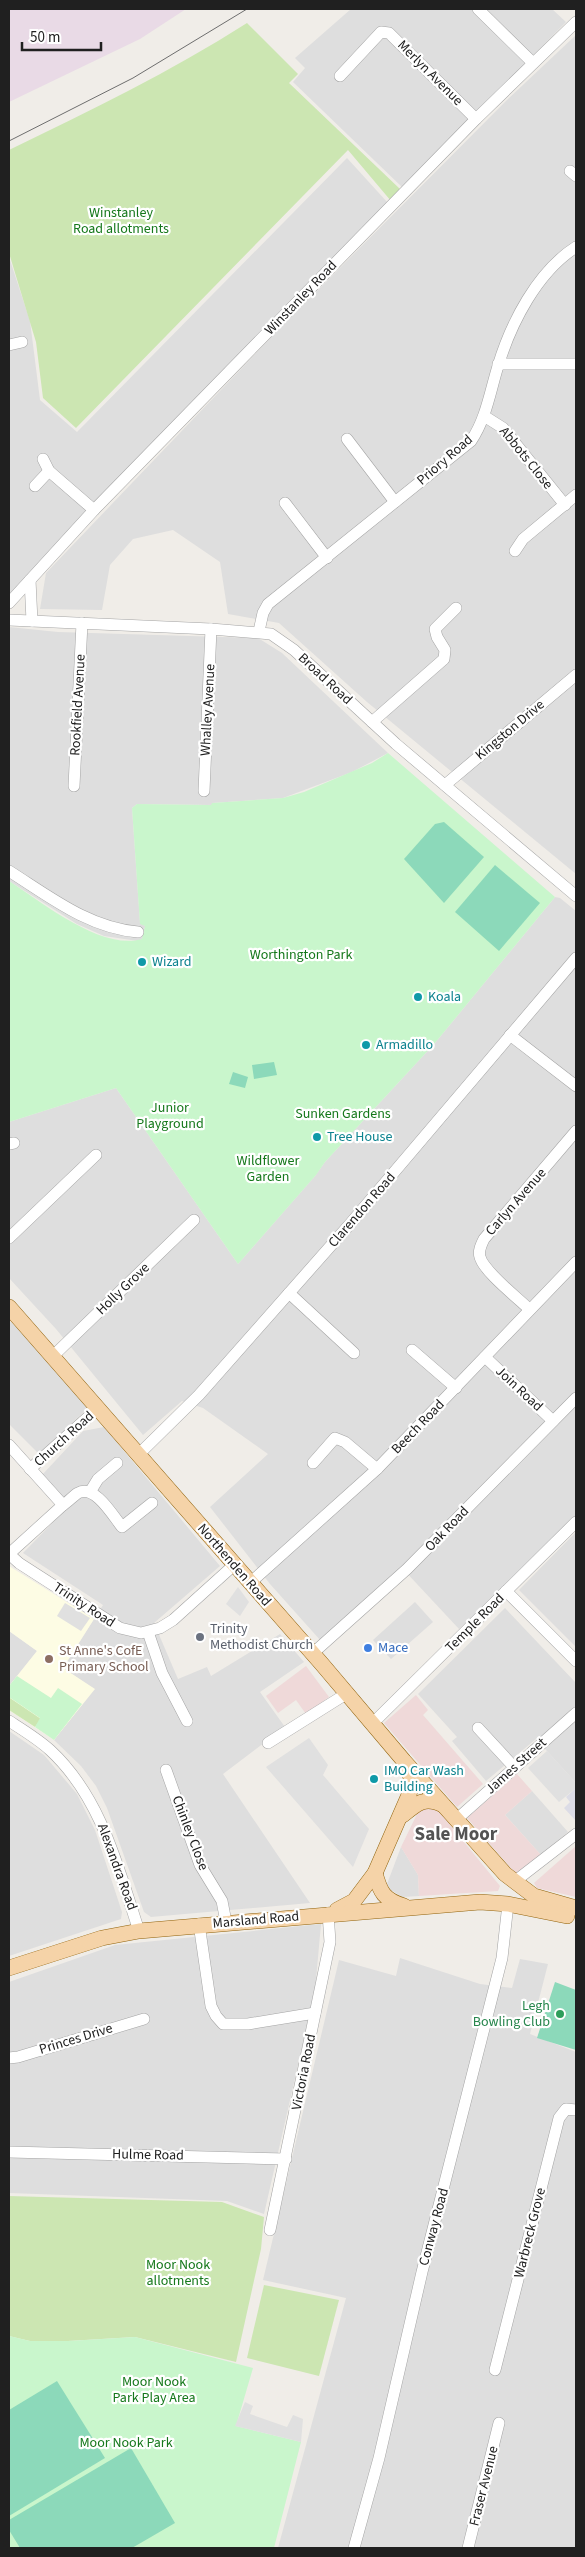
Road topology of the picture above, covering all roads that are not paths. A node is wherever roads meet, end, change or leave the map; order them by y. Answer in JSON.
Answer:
{"nodes":[{"id":1,"x":478,"y":9,"type":"edge"},
{"id":2,"x":576,"y":22,"type":"edge"},
{"id":3,"x":533,"y":63,"type":"junction"},
{"id":4,"x":340,"y":76,"type":"dead end"},
{"id":5,"x":476,"y":119,"type":"junction"},
{"id":6,"x":576,"y":247,"type":"edge"},
{"id":7,"x":22,"y":342,"type":"dead end"},
{"id":8,"x":9,"y":344,"type":"edge"},
{"id":9,"x":498,"y":364,"type":"junction"},
{"id":10,"x":576,"y":364,"type":"edge"},
{"id":11,"x":484,"y":416,"type":"junction"},
{"id":12,"x":346,"y":439,"type":"dead end"},
{"id":13,"x":43,"y":459,"type":"dead end"},
{"id":14,"x":49,"y":472,"type":"junction"},
{"id":15,"x":35,"y":486,"type":"dead end"},
{"id":16,"x":576,"y":495,"type":"edge"},
{"id":17,"x":395,"y":502,"type":"junction"},
{"id":18,"x":285,"y":503,"type":"dead end"},
{"id":19,"x":564,"y":505,"type":"junction"},
{"id":20,"x":94,"y":510,"type":"junction"},
{"id":21,"x":515,"y":551,"type":"dead end"},
{"id":22,"x":327,"y":558,"type":"junction"},
{"id":23,"x":30,"y":580,"type":"junction"},
{"id":24,"x":9,"y":603,"type":"edge"},
{"id":25,"x":456,"y":608,"type":"dead end"},
{"id":26,"x":9,"y":620,"type":"edge"},
{"id":27,"x":32,"y":621,"type":"junction"},
{"id":28,"x":82,"y":623,"type":"junction"},
{"id":29,"x":211,"y":629,"type":"junction"},
{"id":30,"x":259,"y":631,"type":"junction"},
{"id":31,"x":576,"y":675,"type":"edge"},
{"id":32,"x":372,"y":722,"type":"junction"},
{"id":33,"x":445,"y":785,"type":"junction"},
{"id":34,"x":74,"y":786,"type":"dead end"},
{"id":35,"x":204,"y":791,"type":"dead end"},
{"id":36,"x":9,"y":871,"type":"edge"},
{"id":37,"x":576,"y":896,"type":"edge"},
{"id":38,"x":138,"y":932,"type":"dead end"},
{"id":39,"x":576,"y":958,"type":"edge"},
{"id":40,"x":510,"y":1035,"type":"junction"},
{"id":41,"x":576,"y":1086,"type":"edge"},
{"id":42,"x":576,"y":1131,"type":"edge"},
{"id":43,"x":96,"y":1155,"type":"dead end"},
{"id":44,"x":194,"y":1220,"type":"dead end"},
{"id":45,"x":9,"y":1238,"type":"edge"},
{"id":46,"x":576,"y":1262,"type":"edge"},
{"id":47,"x":289,"y":1293,"type":"junction"},
{"id":48,"x":9,"y":1307,"type":"edge"},
{"id":49,"x":529,"y":1309,"type":"junction"},
{"id":50,"x":412,"y":1350,"type":"dead end"},
{"id":51,"x":354,"y":1353,"type":"dead end"},
{"id":52,"x":52,"y":1357,"type":"junction"},
{"id":53,"x":485,"y":1357,"type":"junction"},
{"id":54,"x":456,"y":1388,"type":"junction"},
{"id":55,"x":576,"y":1398,"type":"edge"},
{"id":56,"x":97,"y":1409,"type":"junction"},
{"id":57,"x":553,"y":1421,"type":"junction"},
{"id":58,"x":9,"y":1445,"type":"edge"},
{"id":59,"x":138,"y":1455,"type":"junction"},
{"id":60,"x":117,"y":1463,"type":"dead end"},
{"id":61,"x":313,"y":1463,"type":"dead end"},
{"id":62,"x":30,"y":1469,"type":"junction"},
{"id":63,"x":377,"y":1469,"type":"junction"},
{"id":64,"x":90,"y":1492,"type":"junction"},
{"id":65,"x":152,"y":1503,"type":"dead end"},
{"id":66,"x":63,"y":1506,"type":"junction"},
{"id":67,"x":576,"y":1522,"type":"edge"},
{"id":68,"x":9,"y":1554,"type":"edge"},
{"id":69,"x":234,"y":1565,"type":"junction"},
{"id":70,"x":250,"y":1583,"type":"junction"},
{"id":71,"x":506,"y":1591,"type":"junction"},
{"id":72,"x":148,"y":1632,"type":"junction"},
{"id":73,"x":312,"y":1654,"type":"junction"},
{"id":74,"x":576,"y":1661,"type":"edge"},
{"id":75,"x":346,"y":1694,"type":"junction"},
{"id":76,"x":576,"y":1713,"type":"edge"},
{"id":77,"x":9,"y":1721,"type":"edge"},
{"id":78,"x":187,"y":1721,"type":"dead end"},
{"id":79,"x":373,"y":1723,"type":"junction"},
{"id":80,"x":478,"y":1728,"type":"dead end"},
{"id":81,"x":268,"y":1743,"type":"dead end"},
{"id":82,"x":404,"y":1761,"type":"junction"},
{"id":83,"x":514,"y":1768,"type":"junction"},
{"id":84,"x":166,"y":1770,"type":"dead end"},
{"id":85,"x":444,"y":1806,"type":"junction"},
{"id":86,"x":400,"y":1818,"type":"junction"},
{"id":87,"x":457,"y":1819,"type":"junction"},
{"id":88,"x":576,"y":1834,"type":"edge"},
{"id":89,"x":375,"y":1872,"type":"junction"},
{"id":90,"x":514,"y":1882,"type":"junction"},
{"id":91,"x":508,"y":1904,"type":"junction"},
{"id":92,"x":411,"y":1907,"type":"junction"},
{"id":93,"x":576,"y":1908,"type":"edge"},
{"id":94,"x":328,"y":1913,"type":"junction"},
{"id":95,"x":576,"y":1918,"type":"edge"},
{"id":96,"x":226,"y":1922,"type":"junction"},
{"id":97,"x":199,"y":1924,"type":"junction"},
{"id":98,"x":140,"y":1931,"type":"junction"},
{"id":99,"x":9,"y":1968,"type":"edge"},
{"id":100,"x":316,"y":2013,"type":"junction"},
{"id":101,"x":144,"y":2019,"type":"dead end"},
{"id":102,"x":9,"y":2058,"type":"edge"},
{"id":103,"x":576,"y":2110,"type":"edge"},
{"id":104,"x":9,"y":2152,"type":"edge"},
{"id":105,"x":286,"y":2158,"type":"junction"},
{"id":106,"x":270,"y":2230,"type":"dead end"},
{"id":107,"x":495,"y":2370,"type":"dead end"},
{"id":108,"x":499,"y":2423,"type":"dead end"},
{"id":109,"x":354,"y":2548,"type":"edge"},
{"id":110,"x":468,"y":2548,"type":"edge"}],
"edges":[{"from":1,"to":3,"type":"street"},
{"from":2,"to":3,"type":"street","name":"Winstanley Road"},
{"from":3,"to":5,"type":"street","name":"Winstanley Road"},
{"from":4,"to":5,"type":"street","name":"Merlyn Avenue"},
{"from":5,"to":20,"type":"street","name":"Winstanley Road"},
{"from":6,"to":9,"type":"street","name":"Priory Road"},
{"from":7,"to":8,"type":"street"},
{"from":9,"to":10,"type":"street"},
{"from":9,"to":11,"type":"street","name":"Priory Road"},
{"from":11,"to":17,"type":"street","name":"Priory Road"},
{"from":11,"to":19,"type":"street","name":"Abbots Close"},
{"from":12,"to":17,"type":"street"},
{"from":13,"to":14,"type":"street"},
{"from":14,"to":15,"type":"street"},
{"from":14,"to":20,"type":"street"},
{"from":16,"to":19,"type":"street"},
{"from":17,"to":22,"type":"street","name":"Priory Road"},
{"from":18,"to":22,"type":"street"},
{"from":19,"to":21,"type":"street"},
{"from":20,"to":23,"type":"street","name":"Winstanley Road"},
{"from":22,"to":30,"type":"street","name":"Priory Road"},
{"from":23,"to":24,"type":"street","name":"Winstanley Road"},
{"from":23,"to":27,"type":"street"},
{"from":25,"to":32,"type":"street"},
{"from":26,"to":27,"type":"street","name":"Broad Road"},
{"from":27,"to":28,"type":"street","name":"Broad Road"},
{"from":28,"to":29,"type":"street","name":"Broad Road"},
{"from":28,"to":34,"type":"street","name":"Rookfield Avenue"},
{"from":29,"to":30,"type":"street","name":"Broad Road"},
{"from":29,"to":35,"type":"street","name":"Whalley Avenue"},
{"from":30,"to":32,"type":"street","name":"Broad Road"},
{"from":31,"to":33,"type":"street","name":"Kingston Drive"},
{"from":32,"to":33,"type":"street","name":"Broad Road"},
{"from":33,"to":37,"type":"street","name":"Broad Road"},
{"from":36,"to":38,"type":"street"},
{"from":39,"to":40,"type":"street","name":"Clarendon Road"},
{"from":40,"to":41,"type":"street"},
{"from":40,"to":47,"type":"street","name":"Clarendon Road"},
{"from":42,"to":49,"type":"street","name":"Carlyn Avenue"},
{"from":43,"to":45,"type":"street"},
{"from":44,"to":52,"type":"street","name":"Holly Grove"},
{"from":46,"to":49,"type":"street","name":"Beech Road"},
{"from":47,"to":51,"type":"street"},
{"from":47,"to":59,"type":"street","name":"Clarendon Road"},
{"from":48,"to":52,"type":"main road","name":"Northenden Road"},
{"from":49,"to":53,"type":"street","name":"Beech Road"},
{"from":50,"to":54,"type":"street"},
{"from":52,"to":56,"type":"main road","name":"Northenden Road"},
{"from":53,"to":54,"type":"street","name":"Beech Road"},
{"from":53,"to":57,"type":"street","name":"Join Road"},
{"from":54,"to":63,"type":"street","name":"Beech Road"},
{"from":55,"to":57,"type":"street","name":"Oak Road"},
{"from":56,"to":59,"type":"main road","name":"Northenden Road"},
{"from":56,"to":62,"type":"street","name":"Church Road"},
{"from":57,"to":73,"type":"street","name":"Oak Road"},
{"from":58,"to":62,"type":"street"},
{"from":59,"to":69,"type":"main road","name":"Northenden Road"},
{"from":60,"to":64,"type":"street"},
{"from":61,"to":63,"type":"street"},
{"from":62,"to":66,"type":"street"},
{"from":63,"to":70,"type":"street","name":"Beech Road"},
{"from":64,"to":65,"type":"street"},
{"from":64,"to":66,"type":"street"},
{"from":66,"to":68,"type":"street"},
{"from":67,"to":71,"type":"street","name":"Temple Road"},
{"from":68,"to":72,"type":"street","name":"Trinity Road"},
{"from":69,"to":70,"type":"main road","name":"Northenden Road"},
{"from":69,"to":72,"type":"street"},
{"from":70,"to":73,"type":"main road","name":"Northenden Road"},
{"from":71,"to":74,"type":"street"},
{"from":71,"to":79,"type":"street","name":"Temple Road"},
{"from":72,"to":78,"type":"street"},
{"from":73,"to":75,"type":"main road","name":"Northenden Road"},
{"from":75,"to":79,"type":"main road","name":"Northenden Road"},
{"from":75,"to":81,"type":"street"},
{"from":76,"to":83,"type":"street","name":"James Street"},
{"from":77,"to":98,"type":"street","name":"Alexandra Road"},
{"from":79,"to":82,"type":"main road","name":"Northenden Road"},
{"from":80,"to":83,"type":"street"},
{"from":82,"to":85,"type":"main road","name":"Northenden Road"},
{"from":82,"to":86,"type":"main road"},
{"from":83,"to":87,"type":"street","name":"James Street"},
{"from":84,"to":96,"type":"street","name":"Chinley Close"},
{"from":85,"to":86,"type":"main road"},
{"from":85,"to":87,"type":"main road","name":"Northenden Road"},
{"from":86,"to":89,"type":"main road"},
{"from":87,"to":90,"type":"main road","name":"Northenden Road"},
{"from":88,"to":90,"type":"street"},
{"from":89,"to":92,"type":"main road"},
{"from":89,"to":94,"type":"main road"},
{"from":90,"to":93,"type":"main road","name":"Northenden Road"},
{"from":91,"to":92,"type":"main road","name":"Marsland Road"},
{"from":91,"to":95,"type":"main road"},
{"from":91,"to":109,"type":"street","name":"Conway Road"},
{"from":92,"to":94,"type":"main road","name":"Marsland Road"},
{"from":94,"to":96,"type":"main road","name":"Marsland Road"},
{"from":94,"to":100,"type":"street","name":"Victoria Road"},
{"from":96,"to":97,"type":"main road","name":"Marsland Road"},
{"from":97,"to":98,"type":"main road","name":"Marsland Road"},
{"from":97,"to":100,"type":"street"},
{"from":98,"to":99,"type":"main road","name":"Marsland Road"},
{"from":100,"to":105,"type":"street","name":"Victoria Road"},
{"from":101,"to":102,"type":"street","name":"Princes Drive"},
{"from":103,"to":107,"type":"street","name":"Warbreck Grove"},
{"from":104,"to":105,"type":"street","name":"Hulme Road"},
{"from":105,"to":106,"type":"street","name":"Victoria Road"},
{"from":108,"to":110,"type":"street","name":"Fraser Avenue"}]}
